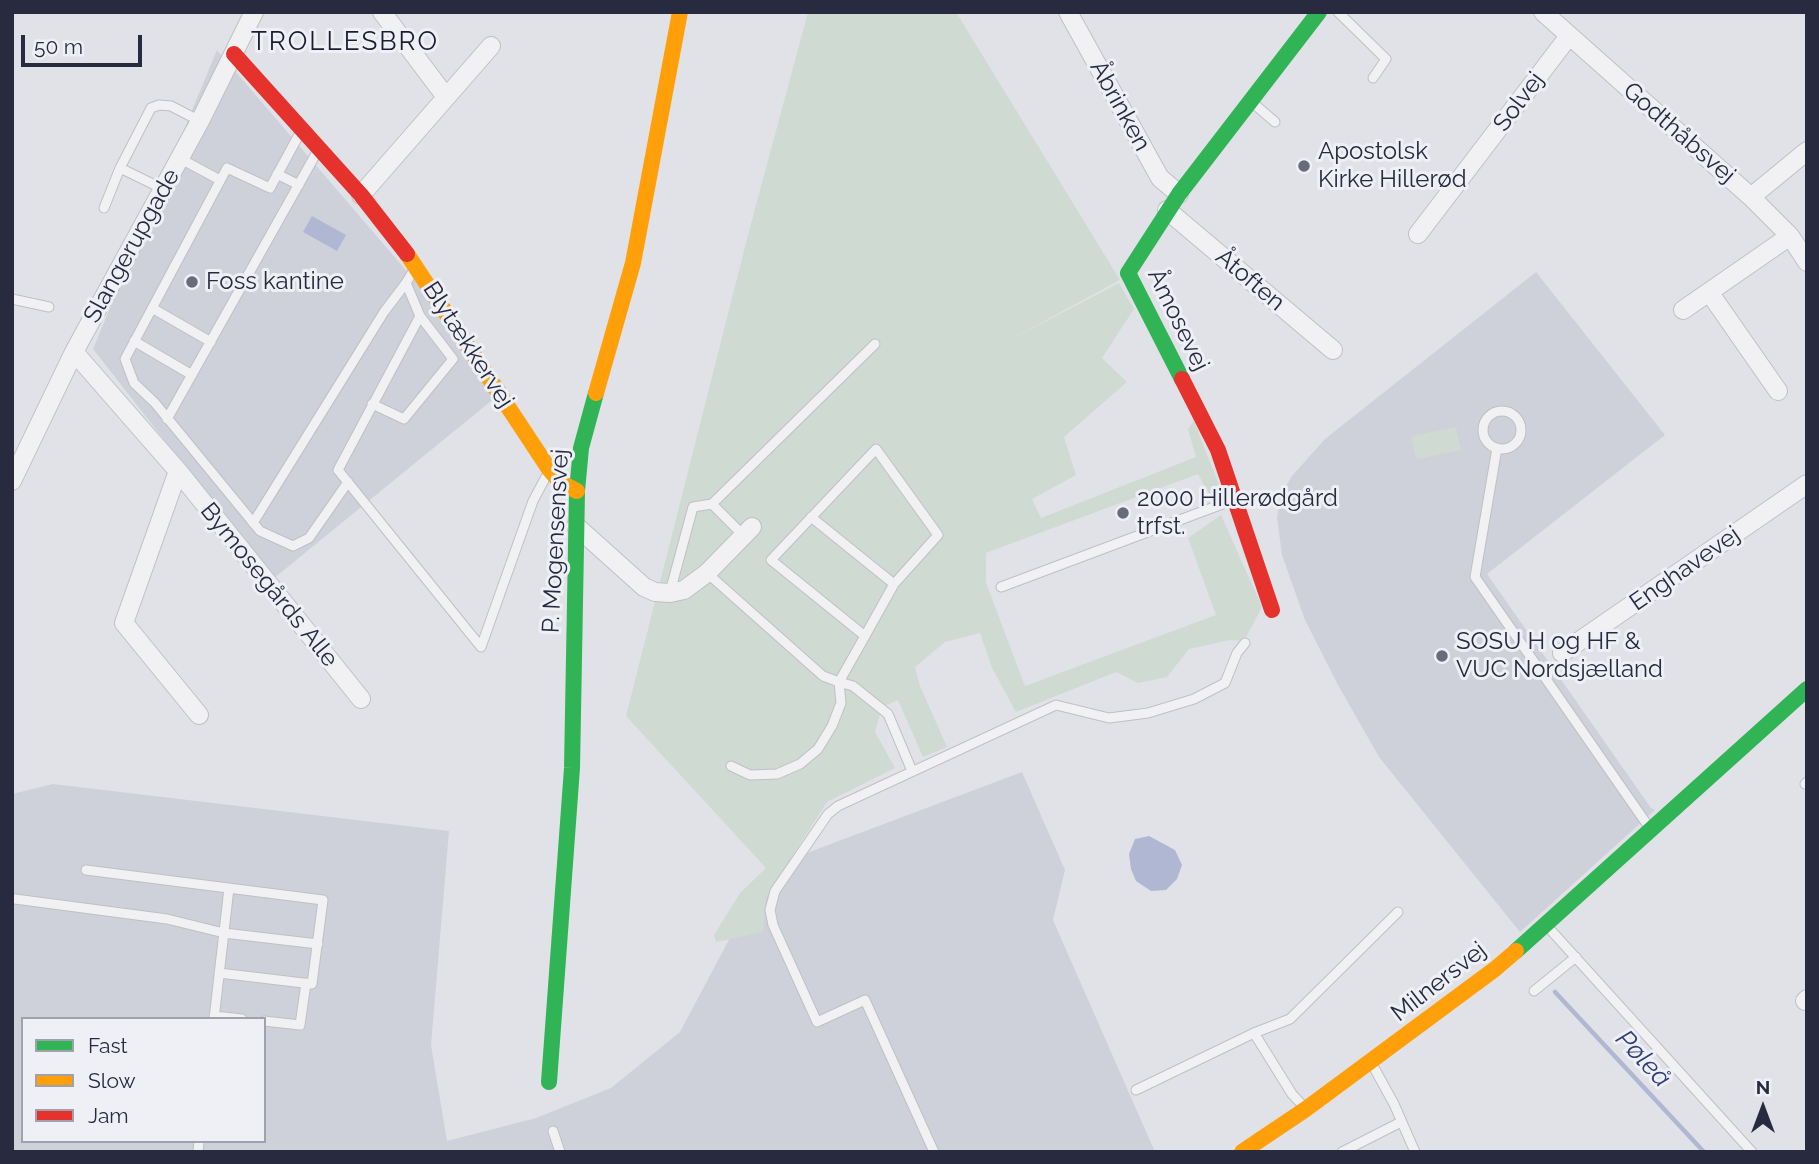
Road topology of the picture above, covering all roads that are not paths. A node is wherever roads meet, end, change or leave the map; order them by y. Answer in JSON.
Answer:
{"nodes":[{"id":1,"x":254,"y":12,"type":"edge"},
{"id":2,"x":382,"y":12,"type":"edge"},
{"id":3,"x":680,"y":12,"type":"edge"},
{"id":4,"x":1068,"y":12,"type":"edge"},
{"id":5,"x":1338,"y":12,"type":"edge"},
{"id":6,"x":1543,"y":12,"type":"edge"},
{"id":7,"x":1313,"y":14,"type":"edge"},
{"id":8,"x":1569,"y":36,"type":"junction"},
{"id":9,"x":491,"y":46,"type":"dead end"},
{"id":10,"x":234,"y":54,"type":"junction"},
{"id":11,"x":1373,"y":78,"type":"dead end"},
{"id":12,"x":446,"y":97,"type":"junction"},
{"id":13,"x":1252,"y":102,"type":"junction"},
{"id":14,"x":200,"y":121,"type":"junction"},
{"id":15,"x":1276,"y":122,"type":"dead end"},
{"id":16,"x":302,"y":130,"type":"junction"},
{"id":17,"x":319,"y":148,"type":"junction"},
{"id":18,"x":1807,"y":151,"type":"edge"},
{"id":19,"x":180,"y":158,"type":"junction"},
{"id":20,"x":120,"y":168,"type":"junction"},
{"id":21,"x":277,"y":174,"type":"junction"},
{"id":22,"x":220,"y":180,"type":"junction"},
{"id":23,"x":299,"y":185,"type":"junction"},
{"id":24,"x":163,"y":189,"type":"junction"},
{"id":25,"x":1179,"y":194,"type":"junction"},
{"id":26,"x":361,"y":195,"type":"junction"},
{"id":27,"x":1751,"y":197,"type":"junction"},
{"id":28,"x":104,"y":208,"type":"dead end"},
{"id":29,"x":1167,"y":211,"type":"junction"},
{"id":30,"x":1418,"y":234,"type":"dead end"},
{"id":31,"x":1790,"y":236,"type":"junction"},
{"id":32,"x":1807,"y":262,"type":"edge"},
{"id":33,"x":416,"y":266,"type":"junction"},
{"id":34,"x":406,"y":283,"type":"junction"},
{"id":35,"x":1709,"y":292,"type":"junction"},
{"id":36,"x":12,"y":299,"type":"edge"},
{"id":37,"x":49,"y":307,"type":"dead end"},
{"id":38,"x":152,"y":308,"type":"junction"},
{"id":39,"x":1683,"y":310,"type":"dead end"},
{"id":40,"x":420,"y":316,"type":"junction"},
{"id":41,"x":134,"y":341,"type":"junction"},
{"id":42,"x":211,"y":342,"type":"junction"},
{"id":43,"x":875,"y":344,"type":"dead end"},
{"id":44,"x":1333,"y":350,"type":"dead end"},
{"id":45,"x":74,"y":352,"type":"junction"},
{"id":46,"x":192,"y":375,"type":"junction"},
{"id":47,"x":1778,"y":391,"type":"dead end"},
{"id":48,"x":372,"y":404,"type":"junction"},
{"id":49,"x":167,"y":419,"type":"junction"},
{"id":50,"x":1497,"y":448,"type":"junction"},
{"id":51,"x":550,"y":469,"type":"junction"},
{"id":52,"x":178,"y":471,"type":"junction"},
{"id":53,"x":12,"y":481,"type":"edge"},
{"id":54,"x":348,"y":482,"type":"junction"},
{"id":55,"x":1807,"y":484,"type":"edge"},
{"id":56,"x":577,"y":491,"type":"junction"},
{"id":57,"x":1234,"y":499,"type":"junction"},
{"id":58,"x":712,"y":504,"type":"junction"},
{"id":59,"x":811,"y":517,"type":"junction"},
{"id":60,"x":253,"y":523,"type":"junction"},
{"id":61,"x":576,"y":526,"type":"junction"},
{"id":62,"x":748,"y":531,"type":"joint"},
{"id":63,"x":707,"y":573,"type":"junction"},
{"id":64,"x":894,"y":584,"type":"junction"},
{"id":65,"x":1001,"y":587,"type":"dead end"},
{"id":66,"x":670,"y":593,"type":"junction"},
{"id":67,"x":1272,"y":610,"type":"dead end"},
{"id":68,"x":865,"y":636,"type":"junction"},
{"id":69,"x":1245,"y":643,"type":"dead end"},
{"id":70,"x":1562,"y":653,"type":"dead end"},
{"id":71,"x":839,"y":682,"type":"junction"},
{"id":72,"x":1807,"y":689,"type":"edge"},
{"id":73,"x":361,"y":699,"type":"dead end"},
{"id":74,"x":199,"y":715,"type":"dead end"},
{"id":75,"x":731,"y":766,"type":"dead end"},
{"id":76,"x":912,"y":771,"type":"junction"},
{"id":77,"x":1651,"y":831,"type":"junction"},
{"id":78,"x":86,"y":870,"type":"dead end"},
{"id":79,"x":229,"y":888,"type":"junction"},
{"id":80,"x":15,"y":899,"type":"dead end"},
{"id":81,"x":1398,"y":912,"type":"dead end"},
{"id":82,"x":1546,"y":925,"type":"junction"},
{"id":83,"x":224,"y":933,"type":"junction"},
{"id":84,"x":318,"y":944,"type":"junction"},
{"id":85,"x":1576,"y":957,"type":"junction"},
{"id":86,"x":219,"y":973,"type":"junction"},
{"id":87,"x":306,"y":983,"type":"junction"},
{"id":88,"x":1534,"y":990,"type":"dead end"},
{"id":89,"x":214,"y":1017,"type":"edge"},
{"id":90,"x":266,"y":1021,"type":"edge"},
{"id":91,"x":1254,"y":1033,"type":"junction"},
{"id":92,"x":1371,"y":1063,"type":"junction"},
{"id":93,"x":549,"y":1082,"type":"dead end"},
{"id":94,"x":1136,"y":1090,"type":"dead end"},
{"id":95,"x":1306,"y":1110,"type":"junction"},
{"id":96,"x":1401,"y":1122,"type":"junction"},
{"id":97,"x":553,"y":1131,"type":"dead end"},
{"id":98,"x":560,"y":1152,"type":"edge"},
{"id":99,"x":934,"y":1152,"type":"edge"},
{"id":100,"x":1242,"y":1152,"type":"edge"},
{"id":101,"x":1342,"y":1152,"type":"edge"},
{"id":102,"x":1415,"y":1152,"type":"edge"},
{"id":103,"x":1752,"y":1152,"type":"edge"}],
"edges":[{"from":1,"to":10,"type":"street","name":"Slangerupgade"},
{"from":2,"to":12,"type":"street"},
{"from":3,"to":56,"type":"street","name":"P. Mogensensvej"},
{"from":4,"to":25,"type":"street","name":"Åbrinken"},
{"from":5,"to":11,"type":"lane"},
{"from":6,"to":8,"type":"street","name":"Godthåbsvej"},
{"from":7,"to":13,"type":"street","name":"Åmosevej"},
{"from":8,"to":27,"type":"street","name":"Godthåbsvej"},
{"from":8,"to":30,"type":"street","name":"Solvej"},
{"from":9,"to":12,"type":"street"},
{"from":10,"to":14,"type":"street","name":"Slangerupgade"},
{"from":10,"to":16,"type":"street","name":"Blytækkervej"},
{"from":12,"to":26,"type":"street"},
{"from":13,"to":15,"type":"lane"},
{"from":13,"to":25,"type":"street","name":"Åmosevej"},
{"from":14,"to":19,"type":"street","name":"Slangerupgade"},
{"from":14,"to":20,"type":"lane"},
{"from":16,"to":17,"type":"street","name":"Blytækkervej"},
{"from":16,"to":21,"type":"lane"},
{"from":17,"to":23,"type":"lane"},
{"from":17,"to":26,"type":"street","name":"Blytækkervej"},
{"from":18,"to":27,"type":"street"},
{"from":19,"to":22,"type":"lane"},
{"from":19,"to":24,"type":"street","name":"Slangerupgade"},
{"from":20,"to":24,"type":"lane"},
{"from":20,"to":28,"type":"lane"},
{"from":21,"to":22,"type":"lane"},
{"from":21,"to":23,"type":"lane"},
{"from":22,"to":38,"type":"lane"},
{"from":23,"to":42,"type":"lane"},
{"from":24,"to":45,"type":"street","name":"Slangerupgade"},
{"from":25,"to":29,"type":"street","name":"Åmosevej"},
{"from":26,"to":33,"type":"street","name":"Blytækkervej"},
{"from":27,"to":31,"type":"street","name":"Godthåbsvej"},
{"from":29,"to":44,"type":"street","name":"Åtoften"},
{"from":29,"to":57,"type":"street","name":"Åmosevej"},
{"from":31,"to":32,"type":"street","name":"Godthåbsvej"},
{"from":31,"to":35,"type":"street"},
{"from":33,"to":34,"type":"lane"},
{"from":33,"to":51,"type":"street","name":"Blytækkervej"},
{"from":34,"to":40,"type":"lane"},
{"from":34,"to":60,"type":"lane"},
{"from":35,"to":39,"type":"street"},
{"from":35,"to":47,"type":"street"},
{"from":36,"to":37,"type":"lane"},
{"from":38,"to":41,"type":"lane"},
{"from":38,"to":42,"type":"lane"},
{"from":40,"to":48,"type":"lane"},
{"from":40,"to":48,"type":"lane"},
{"from":41,"to":46,"type":"lane"},
{"from":41,"to":49,"type":"lane"},
{"from":42,"to":46,"type":"lane"},
{"from":43,"to":58,"type":"lane"},
{"from":45,"to":52,"type":"street","name":"Bymosegårds Alle"},
{"from":45,"to":53,"type":"street","name":"Slangerupgade"},
{"from":46,"to":49,"type":"lane"},
{"from":48,"to":54,"type":"lane"},
{"from":49,"to":60,"type":"lane"},
{"from":50,"to":50,"type":"lane"},
{"from":50,"to":77,"type":"lane"},
{"from":51,"to":54,"type":"lane"},
{"from":51,"to":56,"type":"street","name":"Blytækkervej"},
{"from":52,"to":73,"type":"street","name":"Bymosegårds Alle"},
{"from":52,"to":74,"type":"street","name":"Bymosegårds Alle"},
{"from":54,"to":60,"type":"lane"},
{"from":55,"to":70,"type":"street","name":"Enghavevej"},
{"from":56,"to":61,"type":"street","name":"P. Mogensensvej"},
{"from":57,"to":65,"type":"lane"},
{"from":57,"to":67,"type":"street","name":"Åmosevej"},
{"from":58,"to":62,"type":"lane"},
{"from":58,"to":66,"type":"lane"},
{"from":59,"to":64,"type":"lane"},
{"from":59,"to":64,"type":"lane"},
{"from":59,"to":68,"type":"lane"},
{"from":61,"to":66,"type":"street"},
{"from":61,"to":93,"type":"street","name":"P. Mogensensvej"},
{"from":62,"to":63,"type":"street"},
{"from":63,"to":66,"type":"street"},
{"from":63,"to":71,"type":"lane"},
{"from":64,"to":68,"type":"lane"},
{"from":68,"to":71,"type":"lane"},
{"from":69,"to":76,"type":"lane"},
{"from":71,"to":75,"type":"lane"},
{"from":71,"to":76,"type":"lane"},
{"from":72,"to":77,"type":"street","name":"Milnersvej"},
{"from":76,"to":99,"type":"lane"},
{"from":77,"to":82,"type":"street","name":"Milnersvej"},
{"from":78,"to":79,"type":"lane"},
{"from":79,"to":83,"type":"lane"},
{"from":79,"to":84,"type":"lane"},
{"from":80,"to":83,"type":"lane"},
{"from":81,"to":91,"type":"lane"},
{"from":82,"to":85,"type":"lane"},
{"from":82,"to":92,"type":"street","name":"Milnersvej"},
{"from":83,"to":84,"type":"lane"},
{"from":83,"to":86,"type":"lane"},
{"from":84,"to":87,"type":"lane"},
{"from":85,"to":88,"type":"lane"},
{"from":85,"to":103,"type":"lane"},
{"from":86,"to":87,"type":"lane"},
{"from":86,"to":89,"type":"lane"},
{"from":87,"to":90,"type":"lane"},
{"from":91,"to":94,"type":"lane"},
{"from":91,"to":95,"type":"lane"},
{"from":92,"to":95,"type":"street","name":"Milnersvej"},
{"from":92,"to":96,"type":"lane"},
{"from":95,"to":100,"type":"street","name":"Milnersvej"},
{"from":96,"to":101,"type":"lane"},
{"from":96,"to":102,"type":"lane"},
{"from":97,"to":98,"type":"lane"}]}
